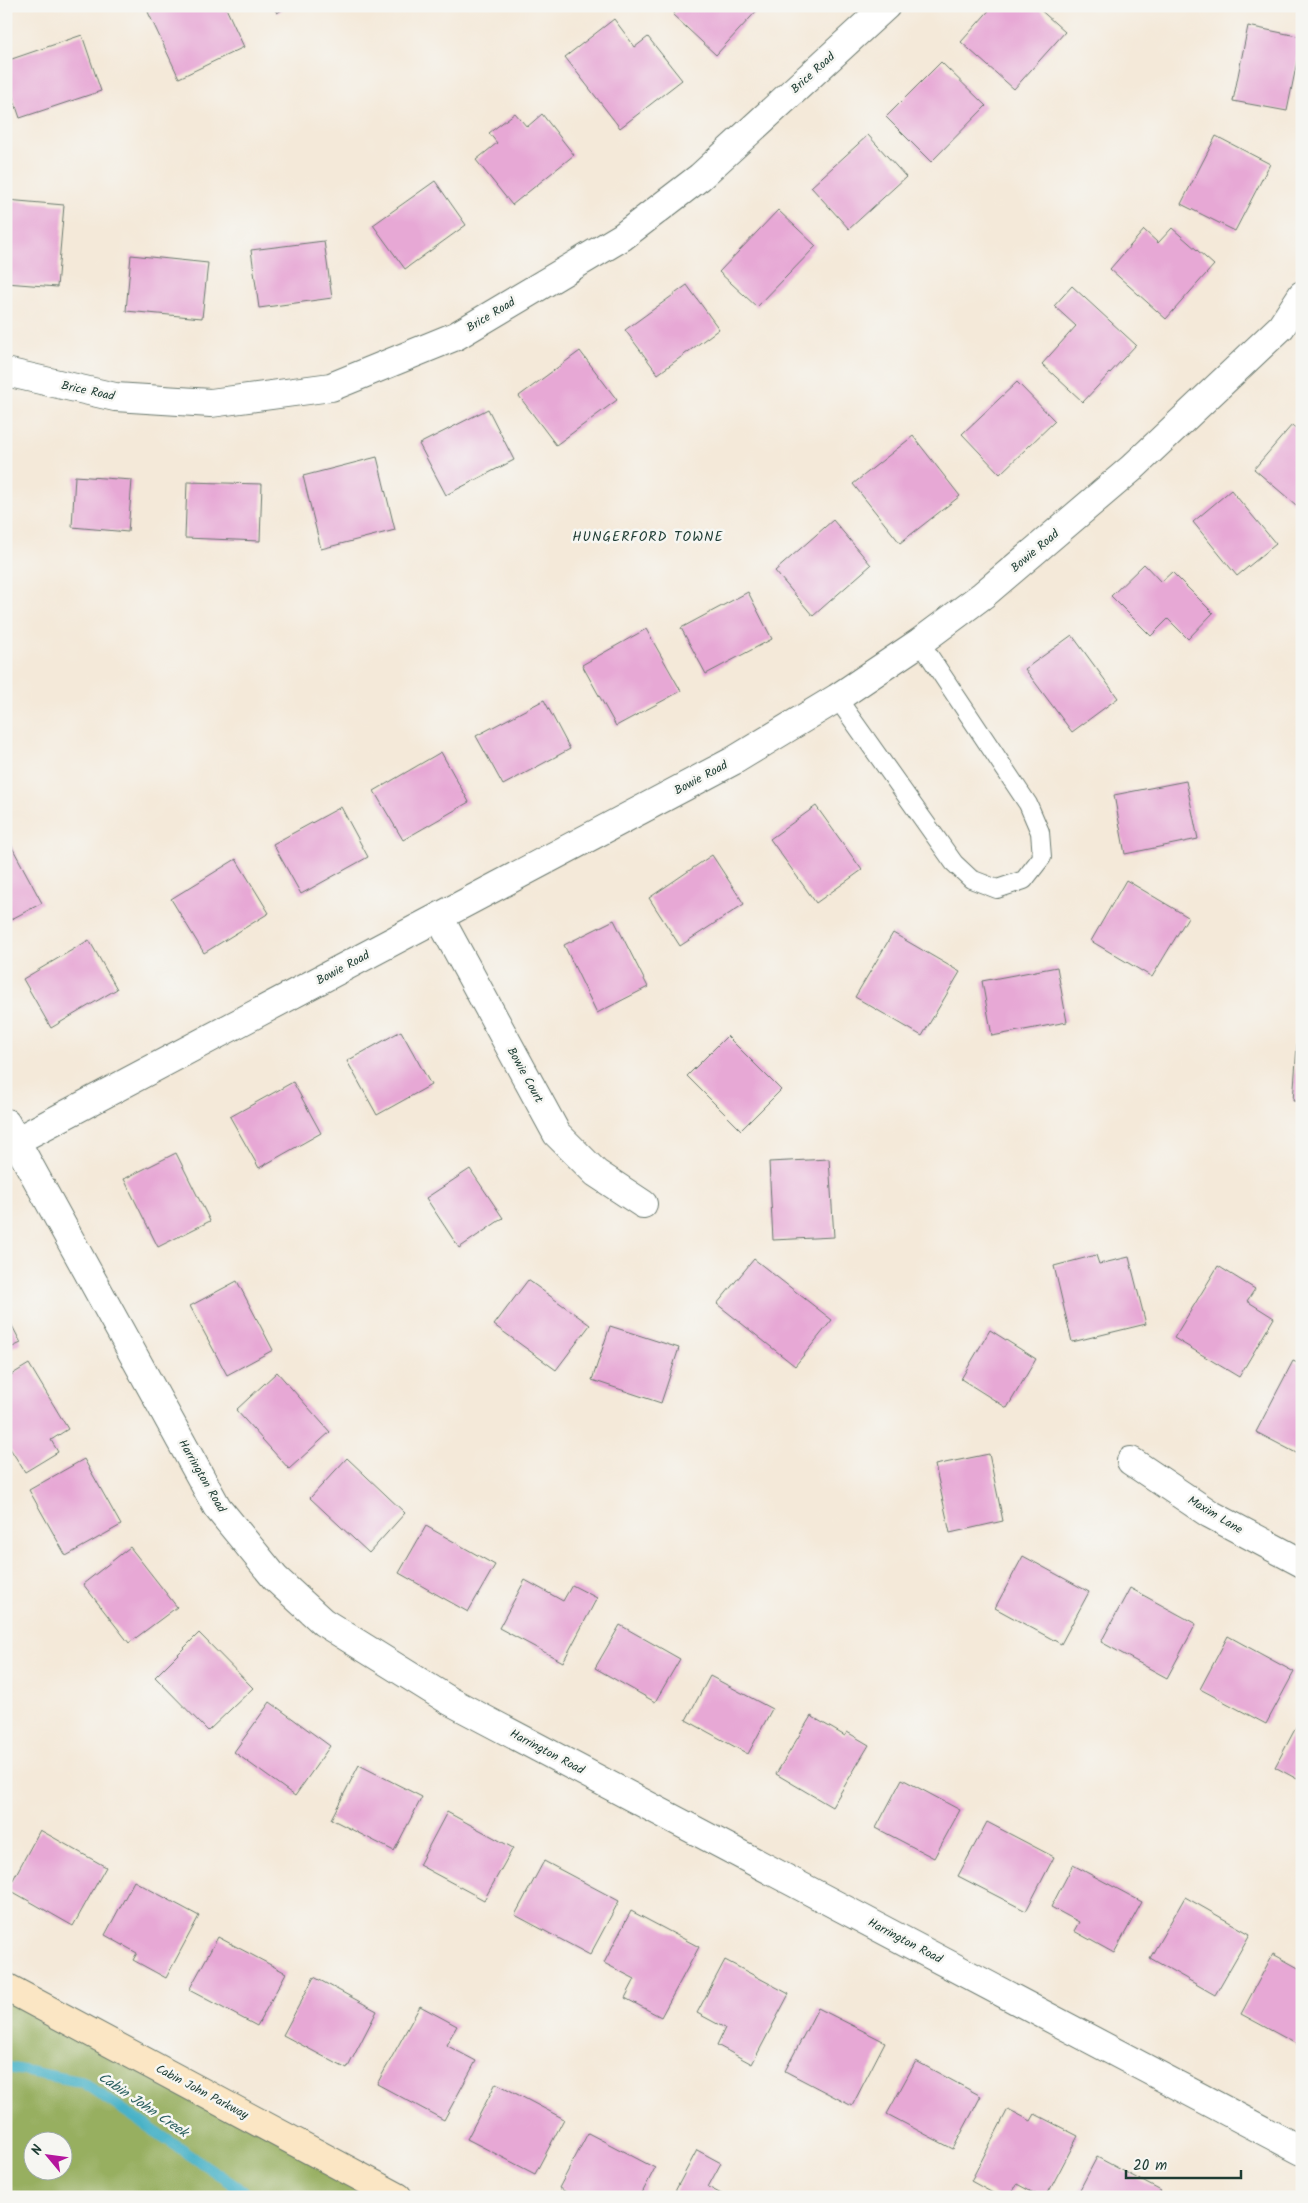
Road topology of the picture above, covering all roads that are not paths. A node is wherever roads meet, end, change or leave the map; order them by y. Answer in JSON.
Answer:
{"nodes":[{"id":1,"x":886,"y":6,"type":"edge"},
{"id":2,"x":1302,"y":295,"type":"edge"},
{"id":3,"x":6,"y":372,"type":"edge"},
{"id":4,"x":920,"y":642,"type":"junction"},
{"id":5,"x":837,"y":698,"type":"junction"},
{"id":6,"x":439,"y":918,"type":"junction"},
{"id":7,"x":11,"y":1132,"type":"edge"},
{"id":8,"x":643,"y":1204,"type":"dead end"},
{"id":9,"x":1131,"y":1462,"type":"dead end"},
{"id":10,"x":1302,"y":1563,"type":"edge"},
{"id":11,"x":6,"y":1987,"type":"edge"},
{"id":12,"x":1302,"y":2151,"type":"edge"},
{"id":13,"x":398,"y":2197,"type":"edge"}],
"edges":[{"from":1,"to":3,"type":"street","name":"Brice Road"},
{"from":2,"to":4,"type":"street","name":"Bowie Road"},
{"from":4,"to":5,"type":"street","name":"Bowie Road"},
{"from":4,"to":5,"type":"lane"},
{"from":5,"to":6,"type":"street","name":"Bowie Road"},
{"from":6,"to":7,"type":"street","name":"Bowie Road"},
{"from":6,"to":8,"type":"street","name":"Bowie Court"},
{"from":7,"to":12,"type":"street","name":"Harrington Road"},
{"from":9,"to":10,"type":"street","name":"Maxim Lane"},
{"from":11,"to":13,"type":"street","name":"Cabin John Parkway"}]}
